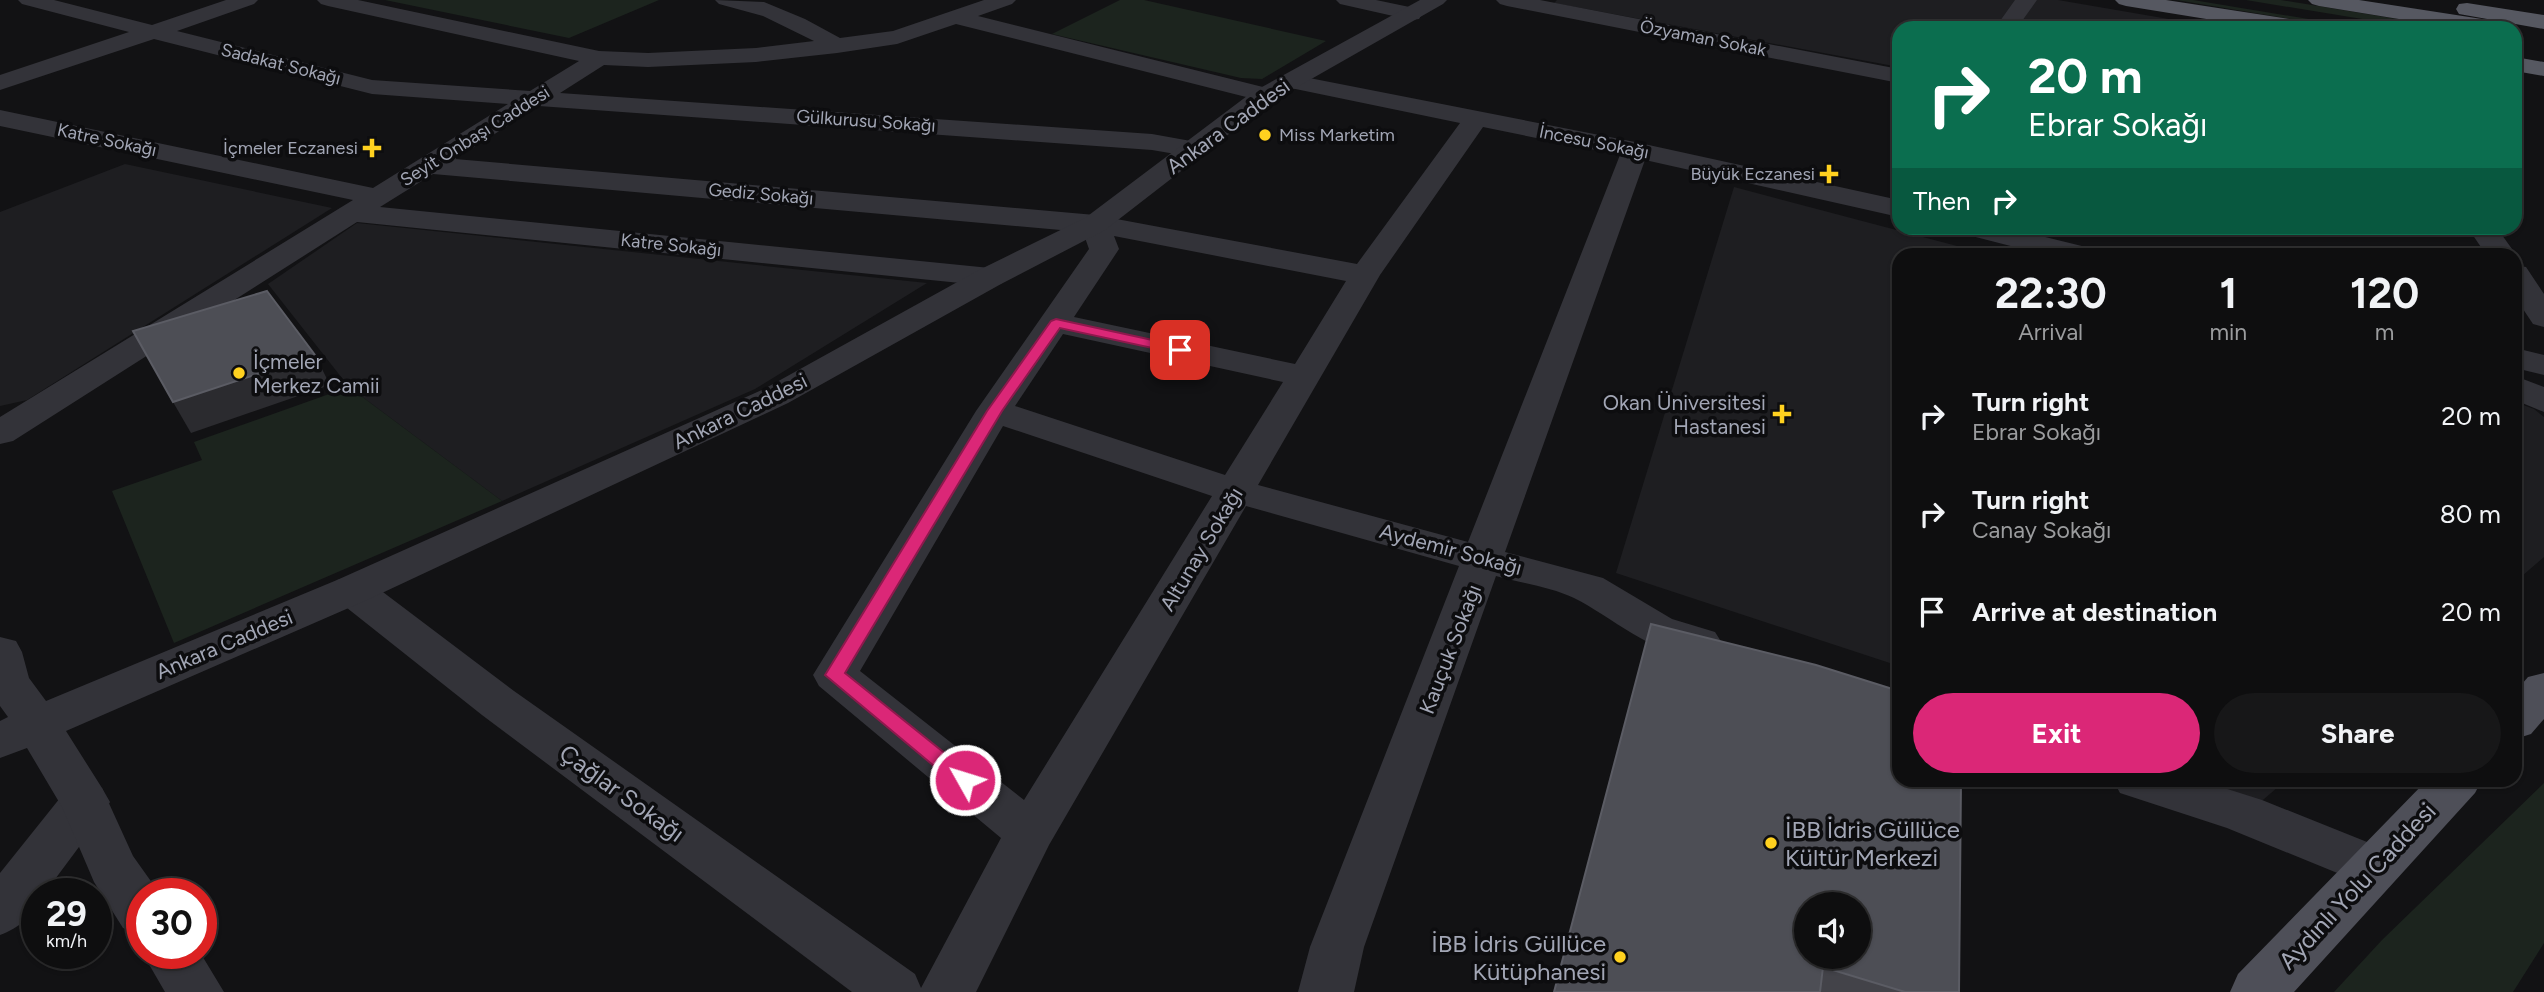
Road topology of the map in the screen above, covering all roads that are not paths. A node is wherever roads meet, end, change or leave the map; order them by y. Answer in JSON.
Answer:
{"nodes":[{"id":1,"x":29,"y":0,"type":"edge"},
{"id":2,"x":247,"y":0,"type":"edge"},
{"id":3,"x":328,"y":0,"type":"edge"},
{"id":4,"x":726,"y":0,"type":"edge"},
{"id":5,"x":1005,"y":0,"type":"edge"},
{"id":6,"x":1347,"y":0,"type":"edge"},
{"id":7,"x":1436,"y":0,"type":"edge"},
{"id":8,"x":1507,"y":0,"type":"edge"},
{"id":9,"x":2026,"y":0,"type":"edge"},
{"id":10,"x":2126,"y":0,"type":"edge"},
{"id":11,"x":2221,"y":0,"type":"edge"},
{"id":12,"x":2319,"y":0,"type":"edge"},
{"id":13,"x":2410,"y":0,"type":"edge"},
{"id":14,"x":1411,"y":14,"type":"junction"},
{"id":15,"x":954,"y":17,"type":"junction"},
{"id":16,"x":2012,"y":21,"type":"edge"},
{"id":17,"x":2260,"y":21,"type":"edge"},
{"id":18,"x":2348,"y":21,"type":"edge"},
{"id":19,"x":2451,"y":21,"type":"edge"},
{"id":20,"x":2544,"y":22,"type":"edge"},
{"id":21,"x":152,"y":32,"type":"junction"},
{"id":22,"x":2522,"y":32,"type":"edge"},
{"id":23,"x":2544,"y":36,"type":"edge"},
{"id":24,"x":836,"y":46,"type":"junction"},
{"id":25,"x":2522,"y":49,"type":"edge"},
{"id":26,"x":2544,"y":53,"type":"edge"},
{"id":27,"x":599,"y":58,"type":"junction"},
{"id":28,"x":2522,"y":65,"type":"edge"},
{"id":29,"x":2544,"y":69,"type":"edge"},
{"id":30,"x":1892,"y":75,"type":"edge"},
{"id":31,"x":0,"y":83,"type":"edge"},
{"id":32,"x":1278,"y":88,"type":"junction"},
{"id":33,"x":538,"y":97,"type":"junction"},
{"id":34,"x":0,"y":118,"type":"edge"},
{"id":35,"x":1476,"y":119,"type":"junction"},
{"id":36,"x":1193,"y":149,"type":"junction"},
{"id":37,"x":1635,"y":150,"type":"junction"},
{"id":38,"x":428,"y":164,"type":"junction"},
{"id":39,"x":378,"y":197,"type":"junction"},
{"id":40,"x":1892,"y":205,"type":"edge"},
{"id":41,"x":352,"y":213,"type":"junction"},
{"id":42,"x":1095,"y":224,"type":"junction"},
{"id":43,"x":2002,"y":235,"type":"edge"},
{"id":44,"x":2055,"y":248,"type":"edge"},
{"id":45,"x":1365,"y":275,"type":"junction"},
{"id":46,"x":990,"y":277,"type":"junction"},
{"id":47,"x":2522,"y":284,"type":"edge"},
{"id":48,"x":2544,"y":317,"type":"edge"},
{"id":49,"x":1056,"y":323,"type":"junction"},
{"id":50,"x":2522,"y":360,"type":"edge"},
{"id":51,"x":2544,"y":365,"type":"edge"},
{"id":52,"x":1305,"y":376,"type":"junction"},
{"id":53,"x":2522,"y":390,"type":"edge"},
{"id":54,"x":2544,"y":401,"type":"edge"},
{"id":55,"x":994,"y":411,"type":"junction"},
{"id":56,"x":0,"y":433,"type":"edge"},
{"id":57,"x":1235,"y":491,"type":"junction"},
{"id":58,"x":1485,"y":558,"type":"junction"},
{"id":59,"x":352,"y":590,"type":"junction"},
{"id":60,"x":0,"y":652,"type":"edge"},
{"id":61,"x":1733,"y":654,"type":"edge"},
{"id":62,"x":2544,"y":689,"type":"edge"},
{"id":63,"x":2522,"y":714,"type":"edge"},
{"id":64,"x":2544,"y":724,"type":"edge"},
{"id":65,"x":2522,"y":729,"type":"edge"},
{"id":66,"x":18,"y":732,"type":"edge"},
{"id":67,"x":2159,"y":787,"type":"edge"},
{"id":68,"x":2451,"y":787,"type":"edge"},
{"id":69,"x":85,"y":802,"type":"junction"},
{"id":70,"x":1031,"y":833,"type":"junction"},
{"id":71,"x":2374,"y":867,"type":"junction"},
{"id":72,"x":126,"y":888,"type":"edge"},
{"id":73,"x":0,"y":912,"type":"edge"},
{"id":74,"x":180,"y":969,"type":"edge"},
{"id":75,"x":196,"y":992,"type":"edge"},
{"id":76,"x":895,"y":992,"type":"edge"},
{"id":77,"x":947,"y":992,"type":"edge"},
{"id":78,"x":1326,"y":992,"type":"edge"},
{"id":79,"x":2258,"y":992,"type":"edge"}],
"edges":[{"from":1,"to":21,"type":"street","name":"Sadakat Sokağı"},
{"from":2,"to":21,"type":"street"},
{"from":3,"to":27,"type":"street"},
{"from":4,"to":24,"type":"street"},
{"from":5,"to":15,"type":"street"},
{"from":6,"to":14,"type":"street"},
{"from":7,"to":14,"type":"street","name":"Ankara Caddesi"},
{"from":8,"to":30,"type":"street","name":"Özyaman Sokak"},
{"from":9,"to":16,"type":"street"},
{"from":10,"to":17,"type":"highway"},
{"from":11,"to":18,"type":"highway"},
{"from":12,"to":19,"type":"highway"},
{"from":13,"to":20,"type":"highway"},
{"from":14,"to":32,"type":"street","name":"Ankara Caddesi"},
{"from":15,"to":24,"type":"street"},
{"from":15,"to":32,"type":"street","name":"İncesu Sokağı"},
{"from":21,"to":31,"type":"street"},
{"from":21,"to":33,"type":"street","name":"Sadakat Sokağı"},
{"from":22,"to":23,"type":"highway"},
{"from":24,"to":27,"type":"street"},
{"from":25,"to":26,"type":"highway"},
{"from":27,"to":33,"type":"street","name":"Seyit Onbaşı Caddesi"},
{"from":28,"to":29,"type":"highway"},
{"from":32,"to":35,"type":"street","name":"İncesu Sokağı"},
{"from":32,"to":36,"type":"street","name":"Ankara Caddesi"},
{"from":33,"to":36,"type":"street","name":"Gülkurusu Sokağı"},
{"from":33,"to":38,"type":"street","name":"Seyit Onbaşı Caddesi"},
{"from":34,"to":39,"type":"street","name":"Katre Sokağı"},
{"from":35,"to":37,"type":"street","name":"İncesu Sokağı"},
{"from":35,"to":45,"type":"street","name":"Altunay Sokağı"},
{"from":36,"to":42,"type":"street","name":"Ankara Caddesi"},
{"from":37,"to":40,"type":"street","name":"İncesu Sokağı"},
{"from":37,"to":58,"type":"street","name":"Kauçuk Sokağı"},
{"from":38,"to":39,"type":"street","name":"Seyit Onbaşı Caddesi"},
{"from":38,"to":42,"type":"street","name":"Gediz Sokağı"},
{"from":39,"to":41,"type":"street","name":"Seyit Onbaşı Caddesi"},
{"from":41,"to":46,"type":"street","name":"Katre Sokağı"},
{"from":41,"to":56,"type":"street","name":"Seyit Onbaşı Caddesi"},
{"from":42,"to":45,"type":"street","name":"Gediz Sokağı"},
{"from":42,"to":46,"type":"street","name":"Ankara Caddesi"},
{"from":42,"to":49,"type":"street"},
{"from":43,"to":44,"type":"street"},
{"from":45,"to":52,"type":"street","name":"Altunay Sokağı"},
{"from":46,"to":59,"type":"street","name":"Ankara Caddesi"},
{"from":47,"to":48,"type":"street"},
{"from":49,"to":52,"type":"street"},
{"from":49,"to":55,"type":"street"},
{"from":50,"to":51,"type":"street"},
{"from":52,"to":57,"type":"street","name":"Altunay Sokağı"},
{"from":53,"to":54,"type":"street"},
{"from":55,"to":57,"type":"street","name":"Aydemir Sokağı"},
{"from":55,"to":70,"type":"street"},
{"from":57,"to":58,"type":"street","name":"Aydemir Sokağı"},
{"from":57,"to":70,"type":"street","name":"Altunay Sokağı"},
{"from":58,"to":61,"type":"street","name":"Aydemir Sokağı"},
{"from":58,"to":78,"type":"street","name":"Kauçuk Sokağı"},
{"from":59,"to":66,"type":"street","name":"Ankara Caddesi"},
{"from":59,"to":76,"type":"street","name":"Çağlar Sokağı"},
{"from":60,"to":66,"type":"street"},
{"from":62,"to":63,"type":"main road"},
{"from":64,"to":65,"type":"main road"},
{"from":66,"to":69,"type":"street"},
{"from":67,"to":71,"type":"street"},
{"from":68,"to":71,"type":"main road","name":"Aydınlı Yolu Caddesi"},
{"from":69,"to":72,"type":"street"},
{"from":69,"to":73,"type":"street"},
{"from":70,"to":77,"type":"street","name":"Altunay Sokağı"},
{"from":71,"to":79,"type":"main road","name":"Aydınlı Yolu Caddesi"},
{"from":74,"to":75,"type":"street"}]}
